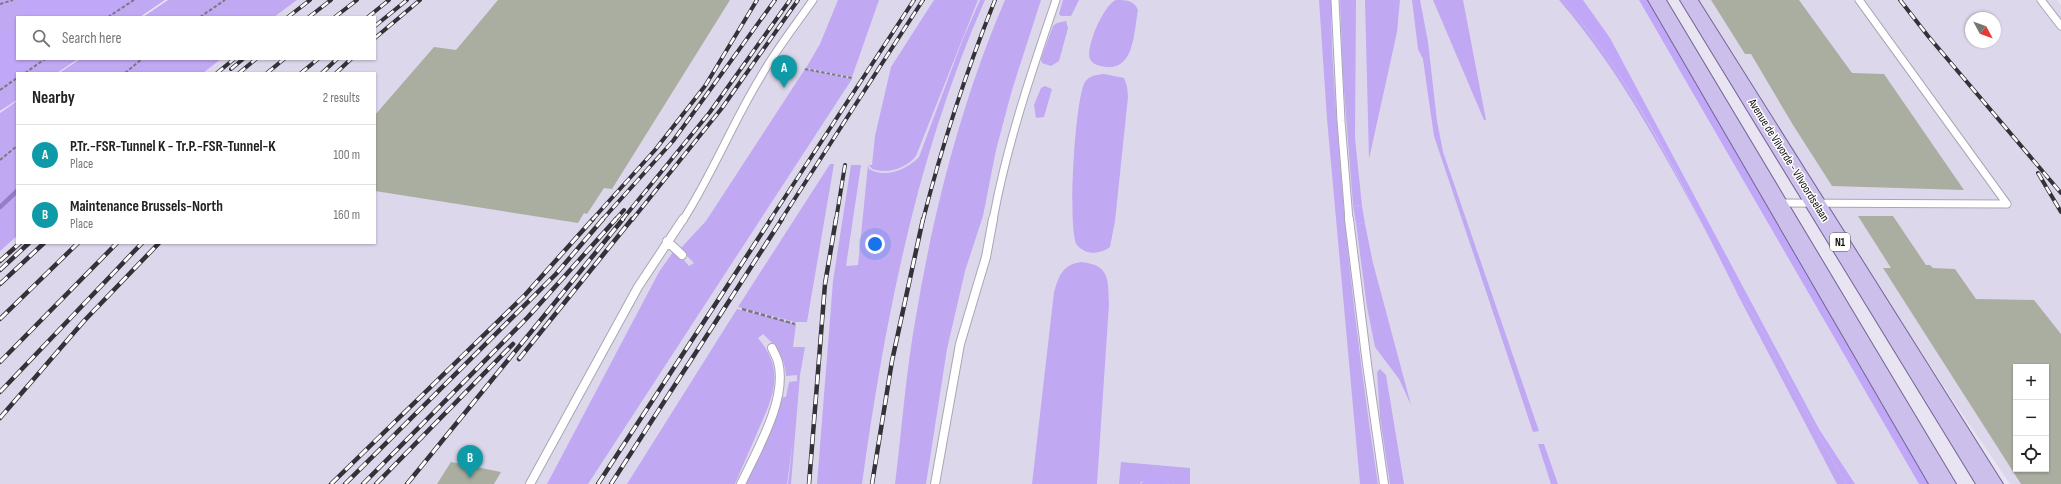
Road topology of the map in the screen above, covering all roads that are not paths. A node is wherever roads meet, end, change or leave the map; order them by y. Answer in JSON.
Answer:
{"nodes":[{"id":1,"x":813,"y":0,"type":"edge"},
{"id":2,"x":1056,"y":0,"type":"edge"},
{"id":3,"x":1335,"y":0,"type":"edge"},
{"id":4,"x":1657,"y":0,"type":"edge"},
{"id":5,"x":1689,"y":0,"type":"edge"},
{"id":6,"x":1859,"y":0,"type":"edge"},
{"id":7,"x":2041,"y":0,"type":"edge"},
{"id":8,"x":2061,"y":26,"type":"edge"},
{"id":9,"x":1778,"y":203,"type":"junction"},
{"id":10,"x":1815,"y":203,"type":"junction"},
{"id":11,"x":668,"y":241,"type":"junction"},
{"id":12,"x":682,"y":254,"type":"dead end"},
{"id":13,"x":772,"y":348,"type":"dead end"},
{"id":14,"x":530,"y":484,"type":"edge"},
{"id":15,"x":741,"y":484,"type":"edge"},
{"id":16,"x":935,"y":484,"type":"edge"},
{"id":17,"x":1384,"y":484,"type":"edge"},
{"id":18,"x":1943,"y":484,"type":"edge"},
{"id":19,"x":1990,"y":484,"type":"edge"}],
"edges":[{"from":1,"to":11,"type":"lane"},
{"from":2,"to":16,"type":"lane"},
{"from":3,"to":17,"type":"lane"},
{"from":4,"to":9,"type":"main road"},
{"from":5,"to":10,"type":"main road","name":"Avenue de Vilvorde - Vilvoordselaan","number":"N1"},
{"from":6,"to":10,"type":"lane"},
{"from":7,"to":8,"type":"lane"},
{"from":9,"to":10,"type":"lane"},
{"from":9,"to":18,"type":"main road"},
{"from":10,"to":19,"type":"main road","name":"Avenue de Vilvorde - Vilvoordselaan","number":"N1"},
{"from":11,"to":12,"type":"lane"},
{"from":11,"to":14,"type":"lane"},
{"from":13,"to":15,"type":"lane"}]}
